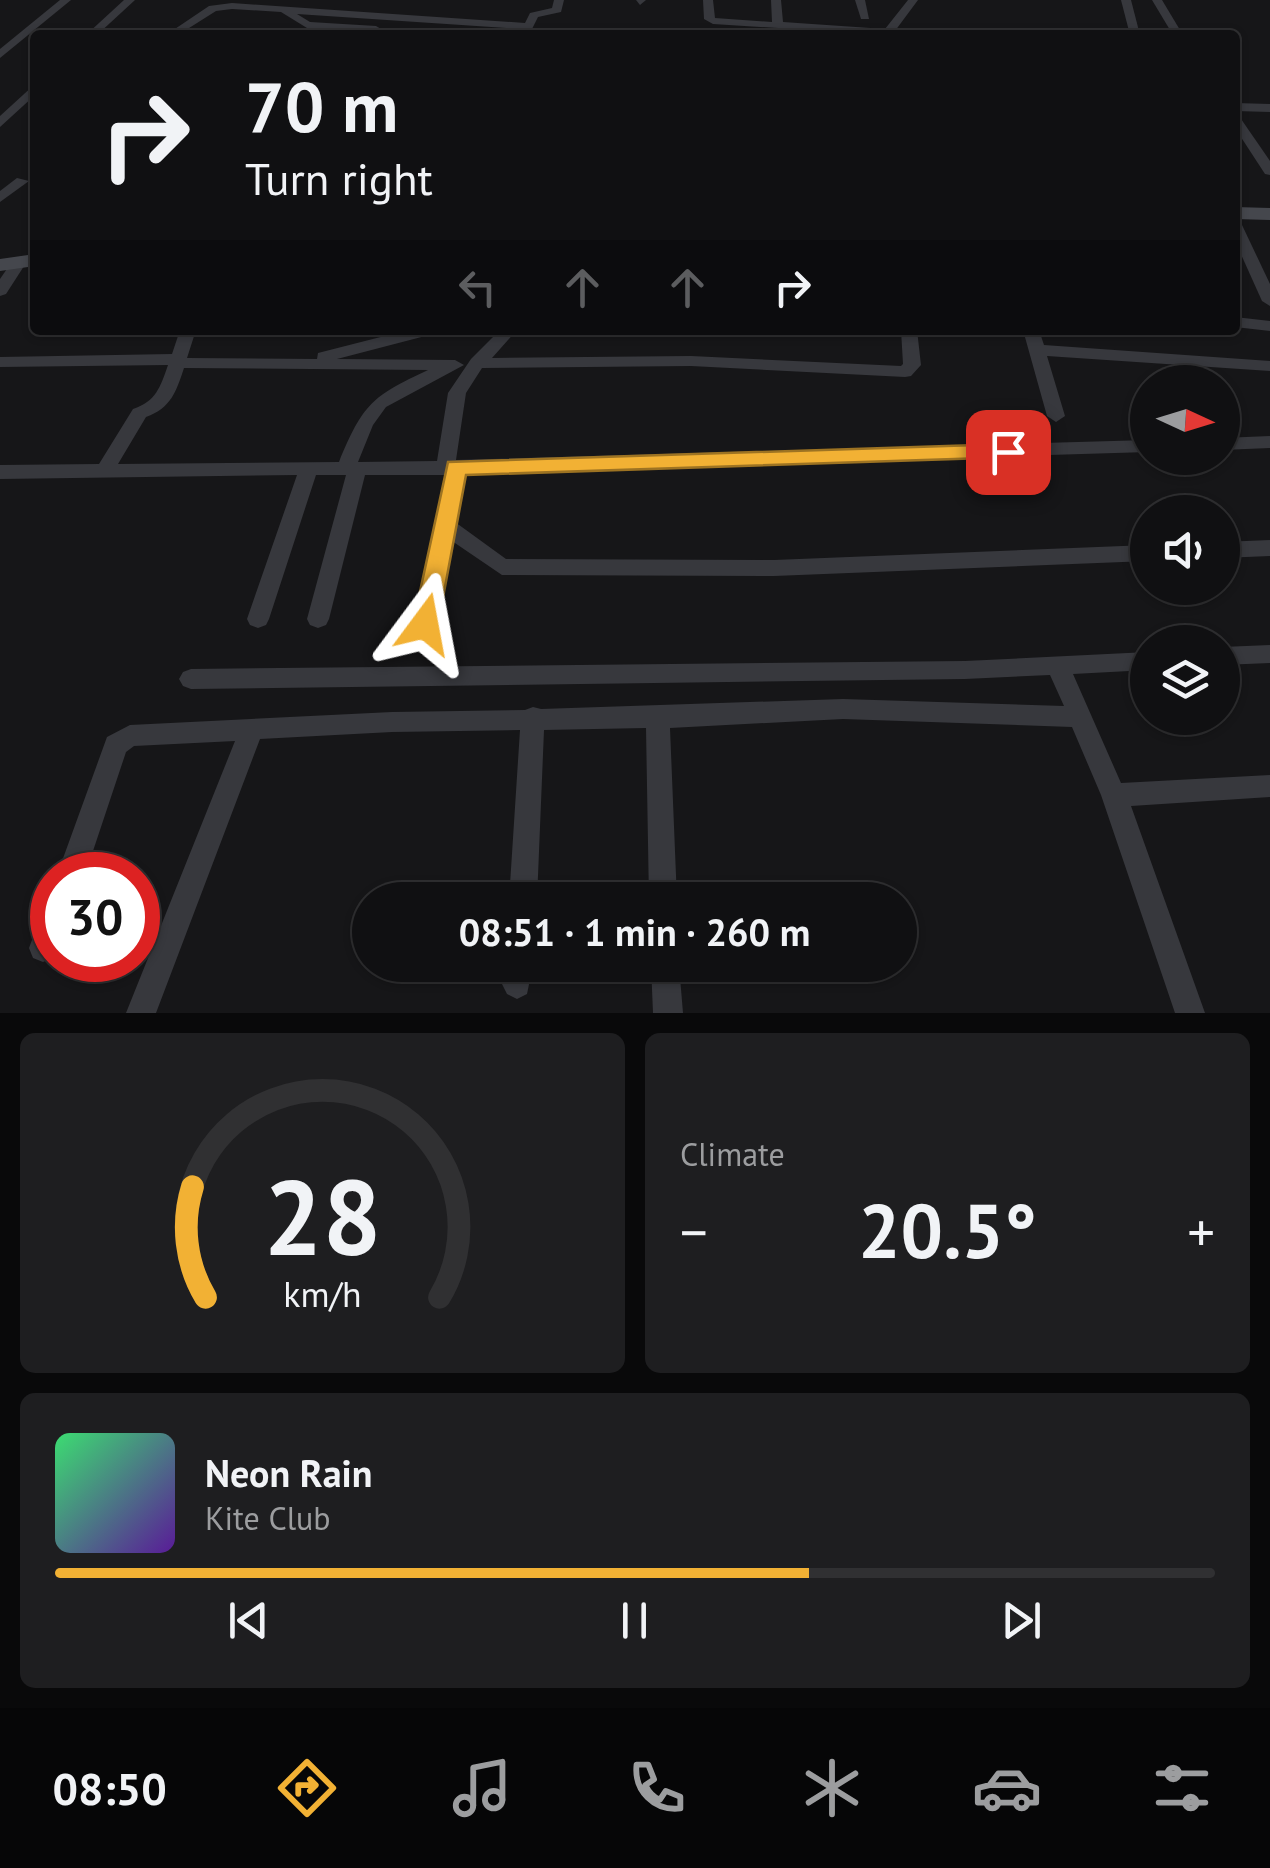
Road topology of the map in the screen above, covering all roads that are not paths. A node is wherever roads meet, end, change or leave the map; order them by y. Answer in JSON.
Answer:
{"nodes":[{"id":1,"x":66,"y":0,"type":"edge"},
{"id":2,"x":130,"y":0,"type":"edge"},
{"id":3,"x":559,"y":0,"type":"edge"},
{"id":4,"x":708,"y":0,"type":"edge"},
{"id":5,"x":776,"y":0,"type":"edge"},
{"id":6,"x":860,"y":0,"type":"edge"},
{"id":7,"x":913,"y":0,"type":"edge"},
{"id":8,"x":1126,"y":0,"type":"edge"},
{"id":9,"x":1157,"y":0,"type":"edge"},
{"id":10,"x":280,"y":8,"type":"junction"},
{"id":11,"x":865,"y":16,"type":"dead end"},
{"id":12,"x":778,"y":25,"type":"junction"},
{"id":13,"x":97,"y":30,"type":"edge"},
{"id":14,"x":178,"y":30,"type":"edge"},
{"id":15,"x":382,"y":30,"type":"edge"},
{"id":16,"x":514,"y":30,"type":"edge"},
{"id":17,"x":526,"y":30,"type":"edge"},
{"id":18,"x":839,"y":30,"type":"edge"},
{"id":19,"x":890,"y":30,"type":"edge"},
{"id":20,"x":1134,"y":30,"type":"edge"},
{"id":21,"x":1175,"y":30,"type":"edge"},
{"id":22,"x":0,"y":55,"type":"edge"},
{"id":23,"x":30,"y":93,"type":"edge"},
{"id":24,"x":1240,"y":107,"type":"edge"},
{"id":25,"x":1270,"y":108,"type":"edge"},
{"id":26,"x":0,"y":122,"type":"edge"},
{"id":27,"x":1240,"y":127,"type":"edge"},
{"id":28,"x":1270,"y":171,"type":"edge"},
{"id":29,"x":22,"y":181,"type":"dead end"},
{"id":30,"x":0,"y":198,"type":"edge"},
{"id":31,"x":1240,"y":213,"type":"edge"},
{"id":32,"x":1270,"y":214,"type":"edge"},
{"id":33,"x":1240,"y":236,"type":"edge"},
{"id":34,"x":18,"y":263,"type":"edge"},
{"id":35,"x":0,"y":291,"type":"edge"},
{"id":36,"x":1270,"y":300,"type":"edge"},
{"id":37,"x":1240,"y":323,"type":"edge"},
{"id":38,"x":1270,"y":326,"type":"edge"},
{"id":39,"x":186,"y":335,"type":"edge"},
{"id":40,"x":407,"y":335,"type":"edge"},
{"id":41,"x":504,"y":335,"type":"edge"},
{"id":42,"x":909,"y":335,"type":"edge"},
{"id":43,"x":1032,"y":335,"type":"edge"},
{"id":44,"x":1037,"y":350,"type":"junction"},
{"id":45,"x":481,"y":359,"type":"junction"},
{"id":46,"x":175,"y":361,"type":"junction"},
{"id":47,"x":0,"y":362,"type":"edge"},
{"id":48,"x":307,"y":362,"type":"junction"},
{"id":49,"x":455,"y":365,"type":"junction"},
{"id":50,"x":1270,"y":366,"type":"edge"},
{"id":51,"x":1056,"y":416,"type":"dead end"},
{"id":52,"x":1270,"y":442,"type":"edge"},
{"id":53,"x":1240,"y":443,"type":"edge"},
{"id":54,"x":1130,"y":447,"type":"edge"},
{"id":55,"x":310,"y":468,"type":"junction"},
{"id":56,"x":352,"y":468,"type":"junction"},
{"id":57,"x":450,"y":468,"type":"junction"},
{"id":58,"x":105,"y":470,"type":"junction"},
{"id":59,"x":0,"y":472,"type":"edge"},
{"id":60,"x":447,"y":527,"type":"junction"},
{"id":61,"x":1270,"y":548,"type":"edge"},
{"id":62,"x":1240,"y":549,"type":"edge"},
{"id":63,"x":1130,"y":555,"type":"edge"},
{"id":64,"x":318,"y":619,"type":"dead end"},
{"id":65,"x":258,"y":620,"type":"dead end"},
{"id":66,"x":425,"y":624,"type":"dead end"},
{"id":67,"x":1270,"y":654,"type":"edge"},
{"id":68,"x":1240,"y":655,"type":"edge"},
{"id":69,"x":1130,"y":661,"type":"edge"},
{"id":70,"x":1058,"y":666,"type":"junction"},
{"id":71,"x":191,"y":678,"type":"dead end"},
{"id":72,"x":1078,"y":717,"type":"junction"},
{"id":73,"x":533,"y":718,"type":"junction"},
{"id":74,"x":658,"y":718,"type":"junction"},
{"id":75,"x":251,"y":731,"type":"junction"},
{"id":76,"x":1270,"y":786,"type":"edge"},
{"id":77,"x":1114,"y":795,"type":"junction"},
{"id":78,"x":79,"y":852,"type":"edge"},
{"id":79,"x":525,"y":882,"type":"edge"},
{"id":80,"x":663,"y":882,"type":"edge"},
{"id":81,"x":666,"y":982,"type":"edge"},
{"id":82,"x":141,"y":1013,"type":"edge"},
{"id":83,"x":668,"y":1013,"type":"edge"},
{"id":84,"x":1190,"y":1013,"type":"edge"}],
"edges":[{"from":1,"to":22,"type":"street"},
{"from":2,"to":13,"type":"street"},
{"from":3,"to":17,"type":"street"},
{"from":4,"to":12,"type":"street"},
{"from":5,"to":12,"type":"street"},
{"from":6,"to":11,"type":"street"},
{"from":7,"to":19,"type":"street"},
{"from":8,"to":20,"type":"street"},
{"from":9,"to":21,"type":"street"},
{"from":10,"to":14,"type":"street"},
{"from":10,"to":15,"type":"street"},
{"from":10,"to":16,"type":"street"},
{"from":12,"to":18,"type":"street"},
{"from":23,"to":26,"type":"street"},
{"from":24,"to":25,"type":"street"},
{"from":27,"to":28,"type":"street"},
{"from":29,"to":30,"type":"street"},
{"from":31,"to":32,"type":"street"},
{"from":33,"to":36,"type":"street"},
{"from":34,"to":35,"type":"street"},
{"from":37,"to":38,"type":"street"},
{"from":39,"to":46,"type":"street"},
{"from":40,"to":48,"type":"street"},
{"from":41,"to":45,"type":"street"},
{"from":42,"to":45,"type":"street"},
{"from":43,"to":44,"type":"street"},
{"from":44,"to":50,"type":"street"},
{"from":44,"to":51,"type":"street"},
{"from":45,"to":49,"type":"street"},
{"from":45,"to":57,"type":"street"},
{"from":46,"to":47,"type":"street"},
{"from":46,"to":48,"type":"street"},
{"from":46,"to":58,"type":"street"},
{"from":48,"to":49,"type":"street"},
{"from":49,"to":56,"type":"street"},
{"from":52,"to":53,"type":"street"},
{"from":54,"to":57,"type":"street"},
{"from":55,"to":56,"type":"street"},
{"from":55,"to":58,"type":"street"},
{"from":55,"to":65,"type":"street"},
{"from":56,"to":57,"type":"street"},
{"from":56,"to":64,"type":"street"},
{"from":57,"to":60,"type":"street"},
{"from":58,"to":59,"type":"street"},
{"from":60,"to":63,"type":"street"},
{"from":60,"to":66,"type":"street"},
{"from":61,"to":62,"type":"street"},
{"from":67,"to":68,"type":"street"},
{"from":69,"to":70,"type":"street"},
{"from":70,"to":71,"type":"street"},
{"from":70,"to":72,"type":"street"},
{"from":72,"to":74,"type":"street"},
{"from":72,"to":77,"type":"street"},
{"from":73,"to":74,"type":"street"},
{"from":73,"to":75,"type":"street"},
{"from":73,"to":79,"type":"street"},
{"from":74,"to":80,"type":"street"},
{"from":75,"to":78,"type":"street"},
{"from":75,"to":82,"type":"street"},
{"from":76,"to":77,"type":"street"},
{"from":77,"to":84,"type":"street"},
{"from":81,"to":83,"type":"street"}]}
